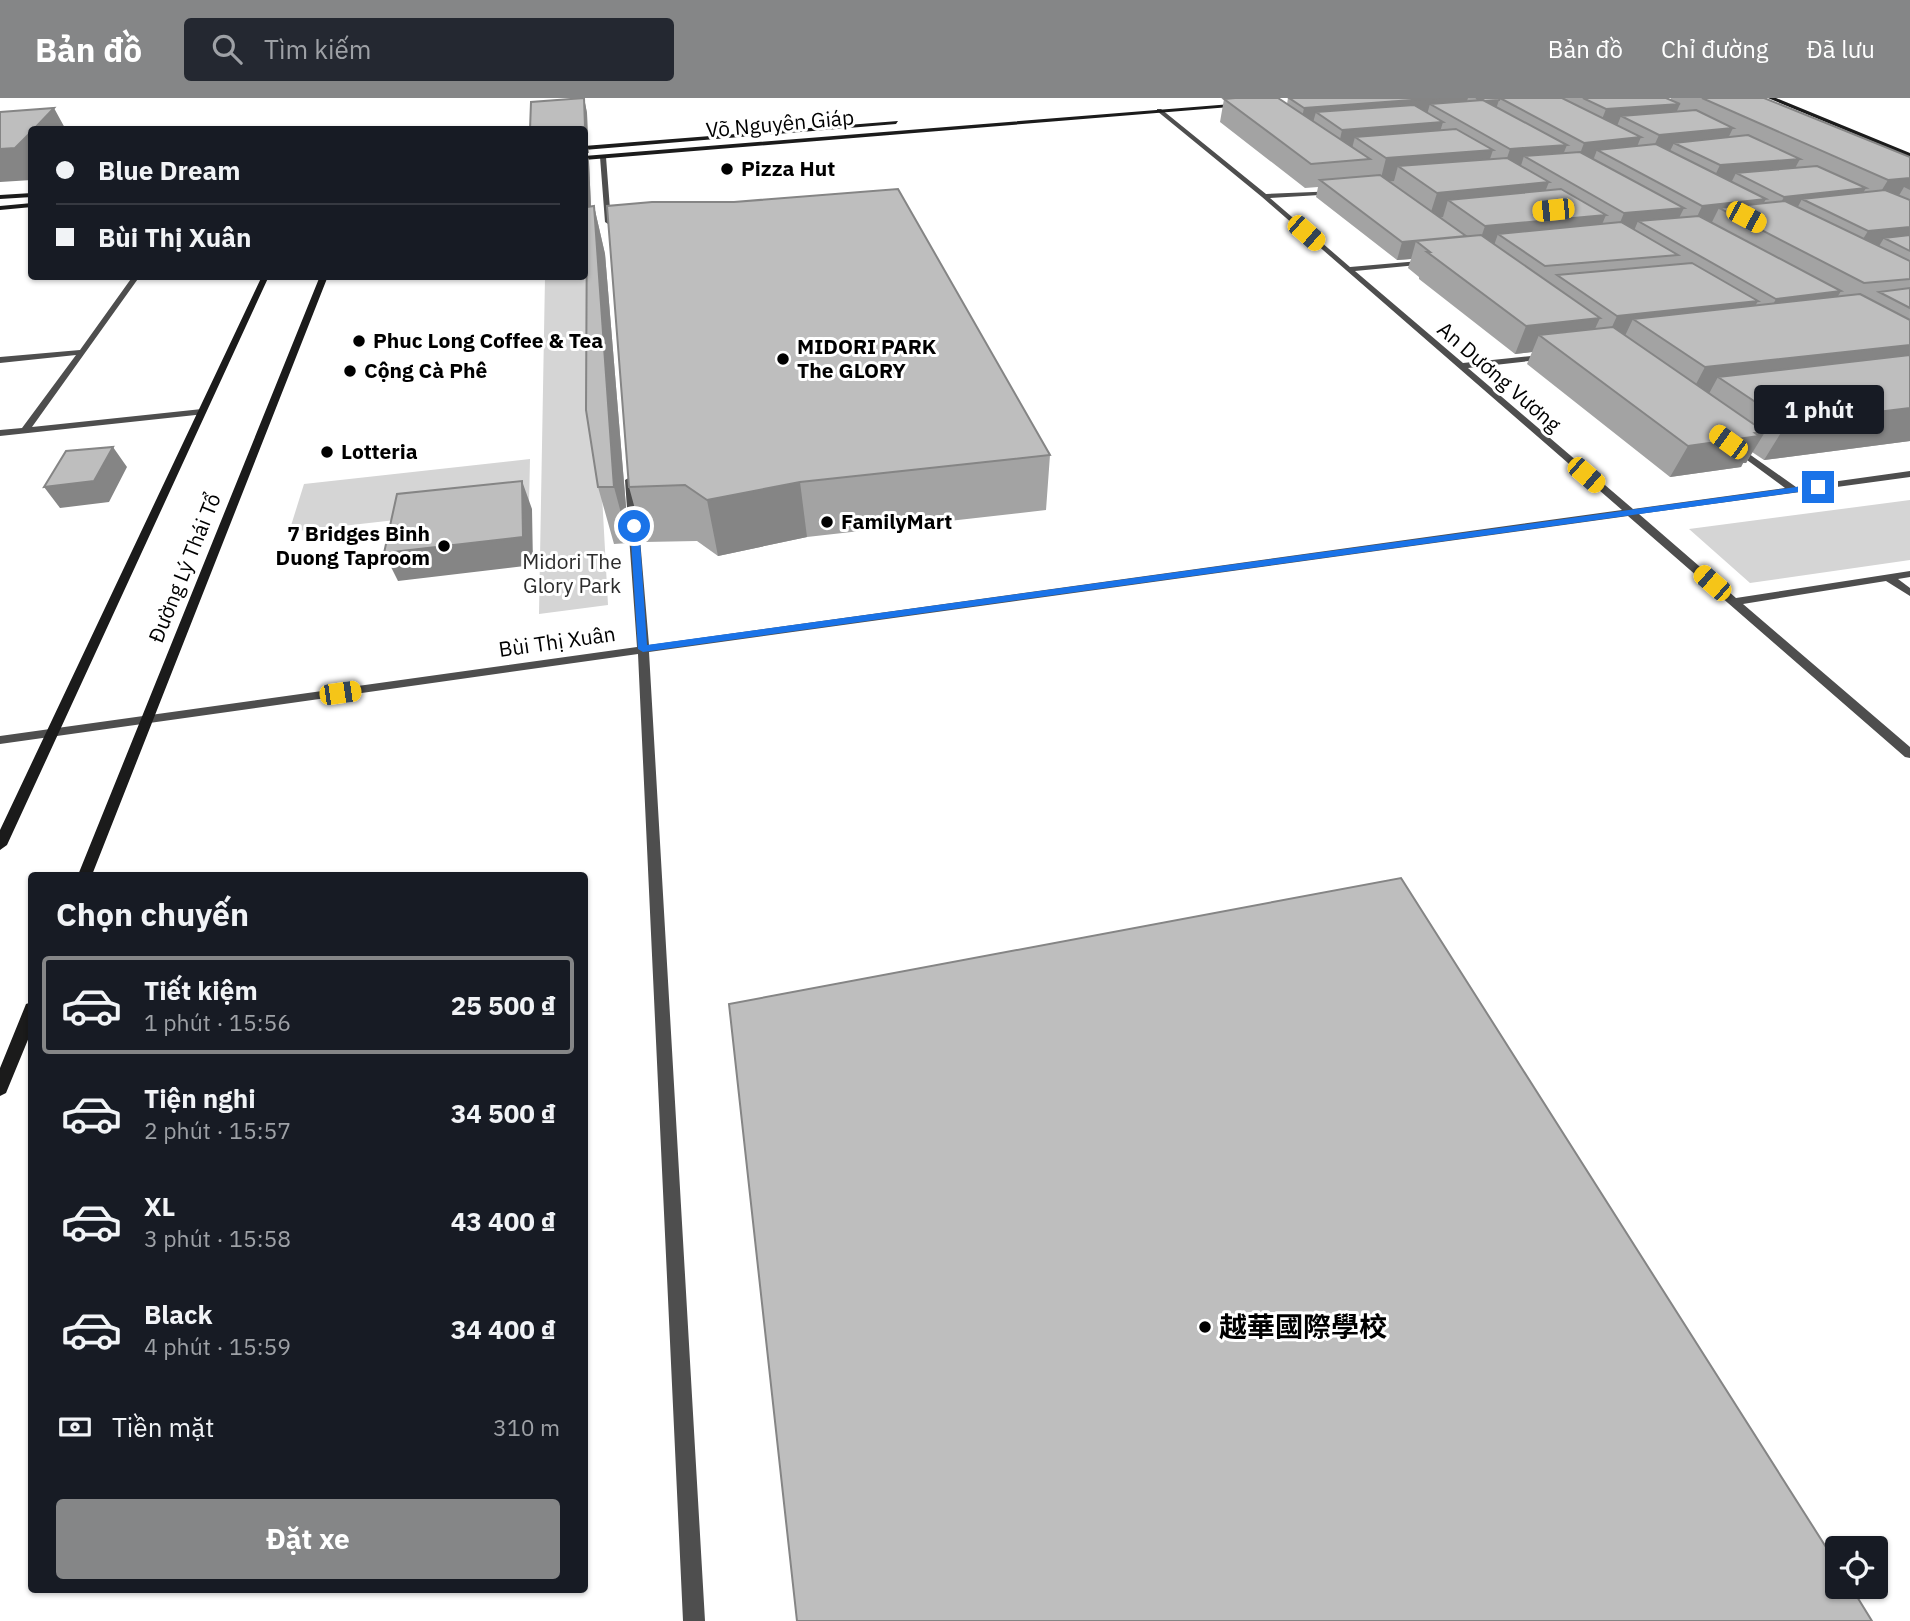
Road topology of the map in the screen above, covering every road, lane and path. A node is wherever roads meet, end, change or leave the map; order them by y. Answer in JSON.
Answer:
{"nodes":[{"id":1,"x":1771,"y":98,"type":"edge"},
{"id":2,"x":1256,"y":103,"type":"edge"},
{"id":3,"x":1159,"y":110,"type":"junction"},
{"id":4,"x":907,"y":121,"type":"dead end"},
{"id":5,"x":588,"y":148,"type":"edge"},
{"id":6,"x":1910,"y":155,"type":"edge"},
{"id":7,"x":603,"y":157,"type":"junction"},
{"id":8,"x":588,"y":158,"type":"edge"},
{"id":9,"x":1341,"y":191,"type":"edge"},
{"id":10,"x":28,"y":195,"type":"edge"},
{"id":11,"x":1264,"y":196,"type":"junction"},
{"id":12,"x":0,"y":197,"type":"edge"},
{"id":13,"x":28,"y":205,"type":"edge"},
{"id":14,"x":0,"y":208,"type":"edge"},
{"id":15,"x":610,"y":239,"type":"edge"},
{"id":16,"x":1431,"y":261,"type":"edge"},
{"id":17,"x":1348,"y":270,"type":"junction"},
{"id":18,"x":134,"y":280,"type":"edge"},
{"id":19,"x":264,"y":280,"type":"edge"},
{"id":20,"x":322,"y":280,"type":"edge"},
{"id":21,"x":83,"y":352,"type":"junction"},
{"id":22,"x":1563,"y":354,"type":"edge"},
{"id":23,"x":0,"y":360,"type":"edge"},
{"id":24,"x":1460,"y":366,"type":"junction"},
{"id":25,"x":202,"y":412,"type":"junction"},
{"id":26,"x":25,"y":430,"type":"junction"},
{"id":27,"x":0,"y":433,"type":"edge"},
{"id":28,"x":1728,"y":442,"type":"edge"},
{"id":29,"x":630,"y":470,"type":"edge"},
{"id":30,"x":1910,"y":474,"type":"edge"},
{"id":31,"x":1794,"y":490,"type":"junction"},
{"id":32,"x":1628,"y":511,"type":"junction"},
{"id":33,"x":1910,"y":574,"type":"edge"},
{"id":34,"x":1888,"y":577,"type":"junction"},
{"id":35,"x":1910,"y":593,"type":"edge"},
{"id":36,"x":1732,"y":601,"type":"junction"},
{"id":37,"x":643,"y":649,"type":"junction"},
{"id":38,"x":146,"y":722,"type":"junction"},
{"id":39,"x":52,"y":733,"type":"junction"},
{"id":40,"x":0,"y":740,"type":"edge"},
{"id":41,"x":1910,"y":754,"type":"edge"},
{"id":42,"x":0,"y":845,"type":"edge"},
{"id":43,"x":86,"y":872,"type":"edge"},
{"id":44,"x":28,"y":1019,"type":"edge"},
{"id":45,"x":0,"y":1088,"type":"edge"},
{"id":46,"x":694,"y":1621,"type":"edge"}],
"edges":[{"from":1,"to":6,"type":"street"},
{"from":2,"to":3,"type":"street","name":"Võ Nguyên Giáp"},
{"from":3,"to":7,"type":"street","name":"Võ Nguyên Giáp"},
{"from":3,"to":11,"type":"street","name":"An Dương Vương"},
{"from":4,"to":5,"type":"street","name":"Võ Nguyên Giáp"},
{"from":7,"to":8,"type":"street","name":"Võ Nguyên Giáp"},
{"from":7,"to":15,"type":"street"},
{"from":9,"to":11,"type":"street"},
{"from":10,"to":12,"type":"street"},
{"from":11,"to":17,"type":"street","name":"An Dương Vương"},
{"from":13,"to":14,"type":"street"},
{"from":16,"to":17,"type":"street"},
{"from":17,"to":24,"type":"street","name":"An Dương Vương"},
{"from":18,"to":21,"type":"street"},
{"from":19,"to":25,"type":"street","name":"Đường Lý Thái Tổ"},
{"from":20,"to":38,"type":"street","name":"Đường Lý Thái Tổ"},
{"from":21,"to":23,"type":"street"},
{"from":21,"to":26,"type":"street"},
{"from":22,"to":24,"type":"street"},
{"from":24,"to":32,"type":"street","name":"An Dương Vương"},
{"from":25,"to":26,"type":"street"},
{"from":25,"to":39,"type":"street","name":"Đường Lý Thái Tổ"},
{"from":26,"to":27,"type":"street"},
{"from":28,"to":31,"type":"street"},
{"from":29,"to":37,"type":"street"},
{"from":30,"to":31,"type":"street","name":"Bùi Thị Xuân"},
{"from":31,"to":32,"type":"street","name":"Bùi Thị Xuân"},
{"from":32,"to":36,"type":"street","name":"An Dương Vương"},
{"from":32,"to":37,"type":"street","name":"Bùi Thị Xuân"},
{"from":33,"to":34,"type":"street"},
{"from":34,"to":35,"type":"street"},
{"from":34,"to":36,"type":"street"},
{"from":36,"to":41,"type":"street","name":"An Dương Vương"},
{"from":37,"to":38,"type":"street","name":"Bùi Thị Xuân"},
{"from":37,"to":46,"type":"street"},
{"from":38,"to":39,"type":"street","name":"Bùi Thị Xuân"},
{"from":38,"to":43,"type":"street","name":"Đường Lý Thái Tổ"},
{"from":39,"to":40,"type":"street","name":"Bùi Thị Xuân"},
{"from":39,"to":42,"type":"street","name":"Đường Lý Thái Tổ"},
{"from":44,"to":45,"type":"street"}]}
